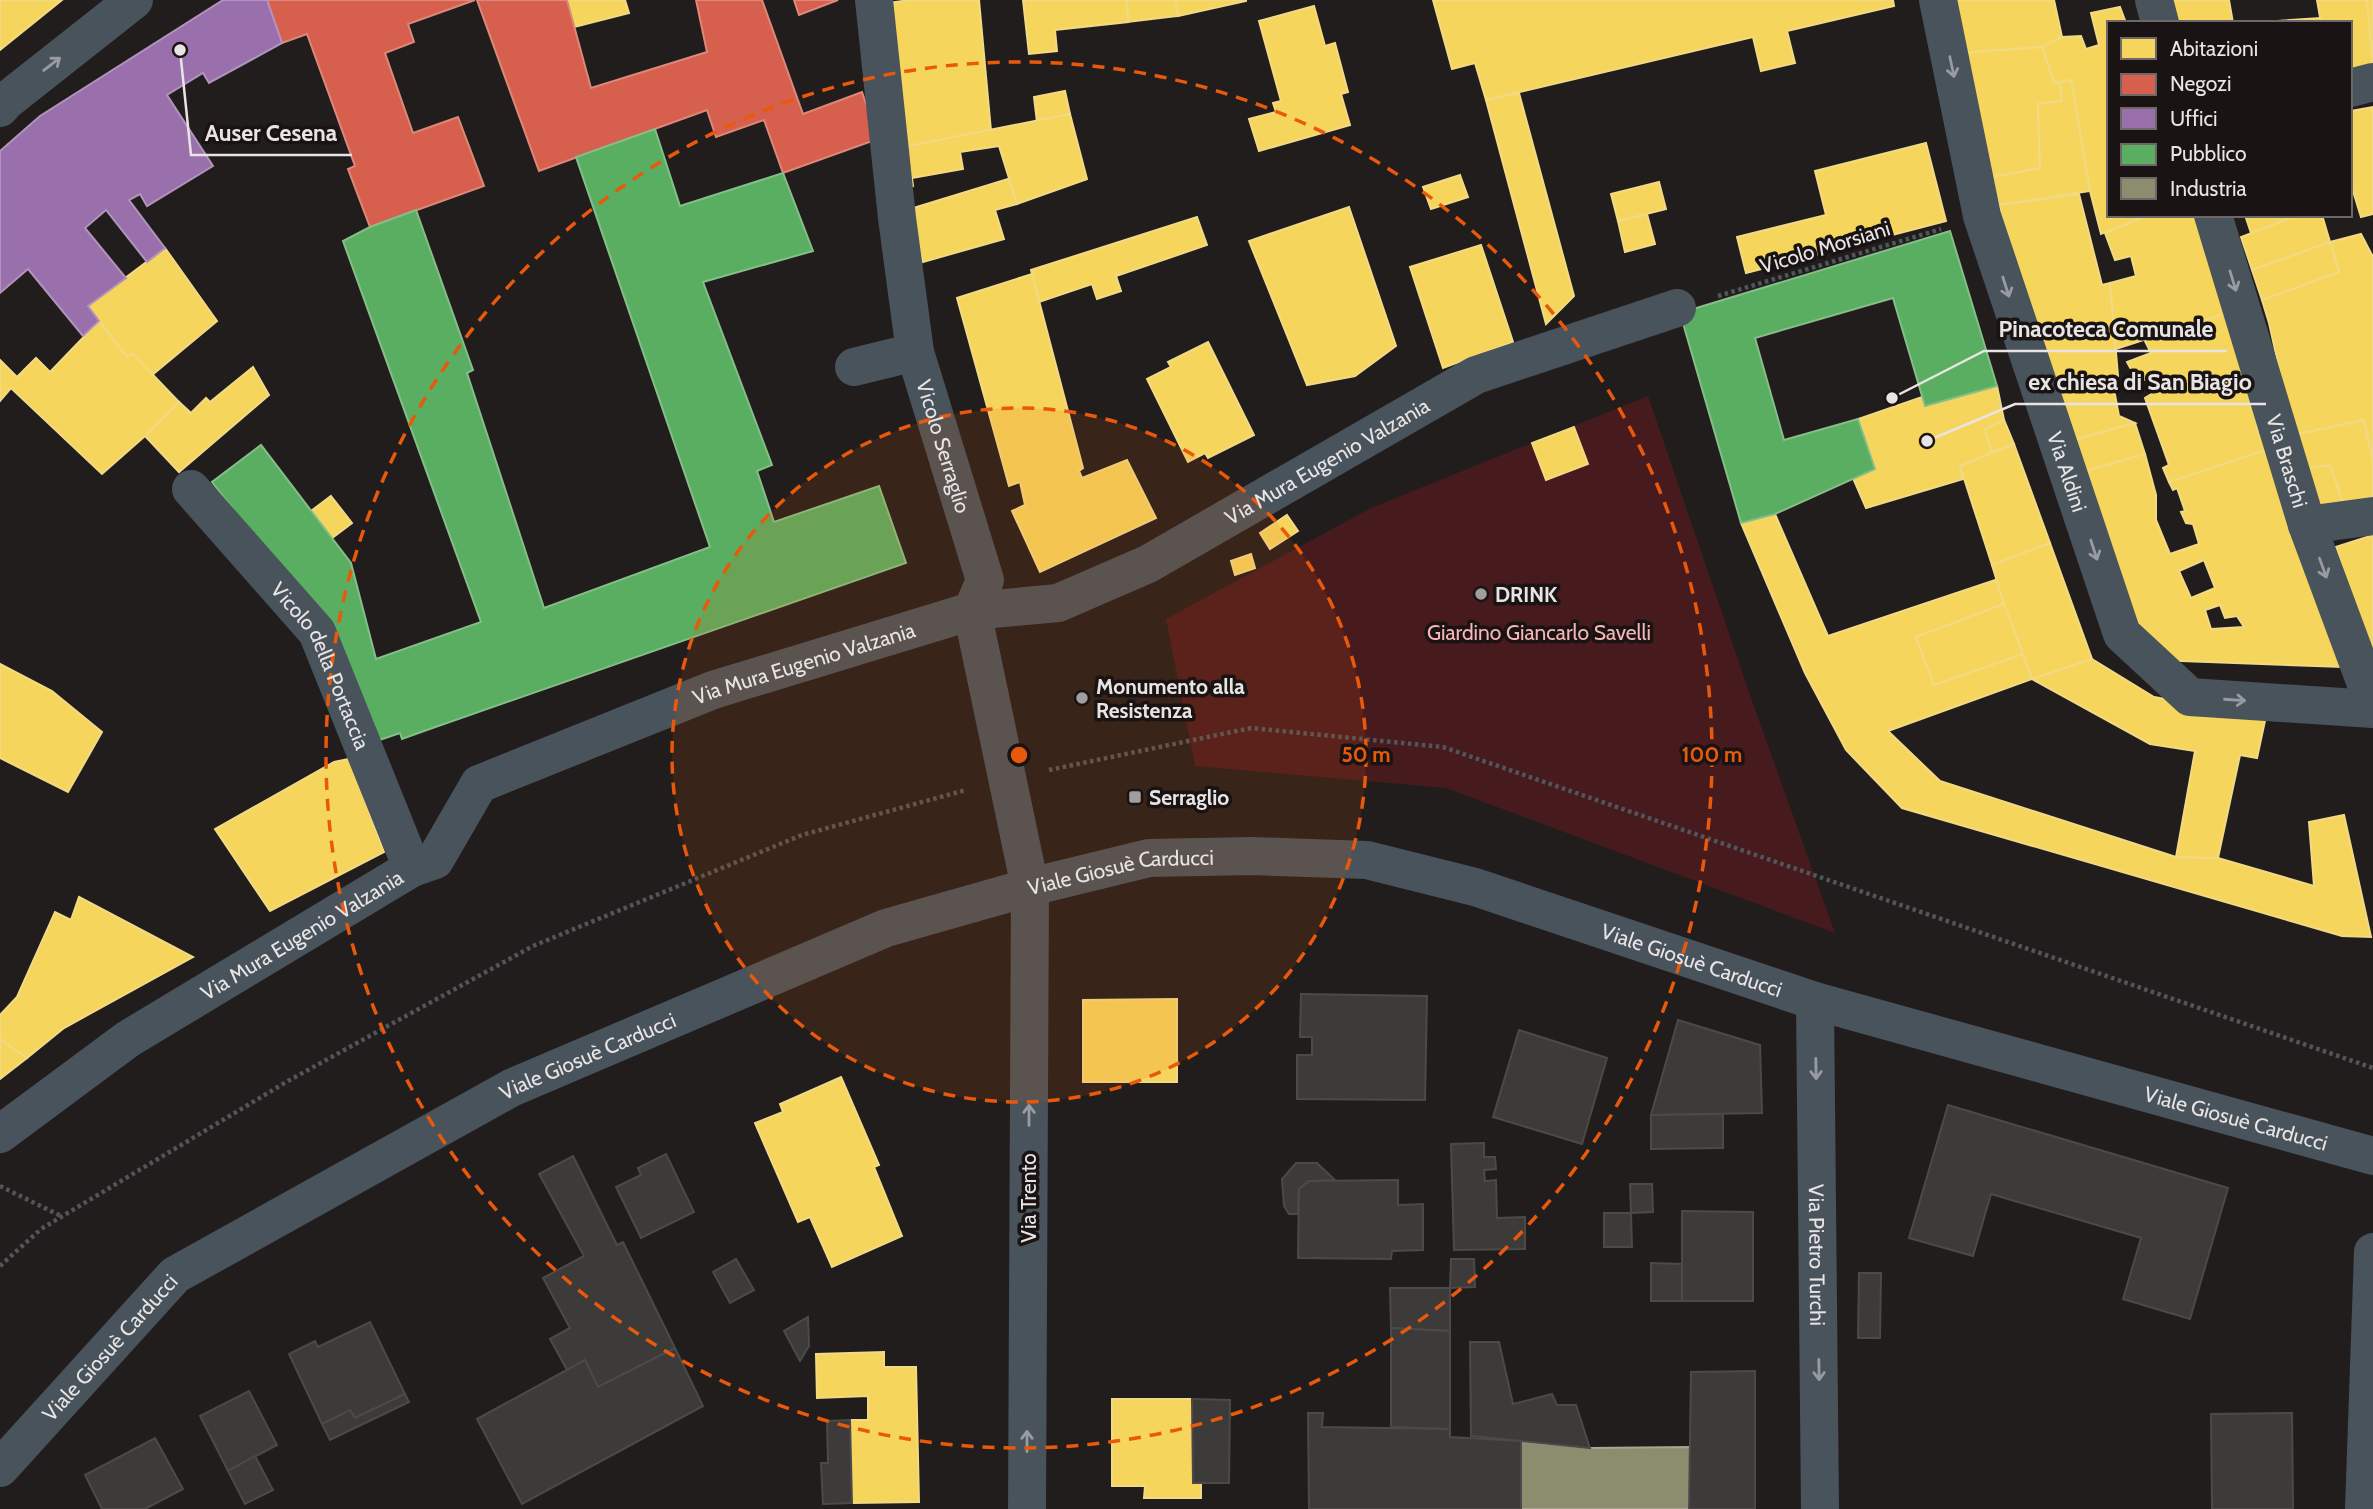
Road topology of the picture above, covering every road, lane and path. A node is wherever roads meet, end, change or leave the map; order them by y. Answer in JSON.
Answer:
{"nodes":[{"id":1,"x":134,"y":0,"type":"edge"},
{"id":2,"x":874,"y":0,"type":"edge"},
{"id":3,"x":1938,"y":0,"type":"edge"},
{"id":4,"x":2154,"y":0,"type":"edge"},
{"id":5,"x":2159,"y":21,"type":"edge"},
{"id":6,"x":2373,"y":82,"type":"edge"},
{"id":7,"x":2352,"y":87,"type":"edge"},
{"id":8,"x":0,"y":108,"type":"edge"},
{"id":9,"x":1982,"y":216,"type":"junction"},
{"id":10,"x":2214,"y":217,"type":"edge"},
{"id":11,"x":1677,"y":308,"type":"joint"},
{"id":12,"x":915,"y":352,"type":"junction"},
{"id":13,"x":853,"y":368,"type":"dead end"},
{"id":14,"x":191,"y":489,"type":"dead end"},
{"id":15,"x":2373,"y":516,"type":"edge"},
{"id":16,"x":2307,"y":525,"type":"junction"},
{"id":17,"x":972,"y":611,"type":"junction"},
{"id":18,"x":2373,"y":703,"type":"edge"},
{"id":19,"x":2373,"y":709,"type":"edge"},
{"id":20,"x":1009,"y":778,"type":"junction"},
{"id":21,"x":412,"y":868,"type":"junction"},
{"id":22,"x":1030,"y":887,"type":"junction"},
{"id":23,"x":1815,"y":1001,"type":"junction"},
{"id":24,"x":2373,"y":1068,"type":"edge"},
{"id":25,"x":0,"y":1134,"type":"edge"},
{"id":26,"x":2373,"y":1156,"type":"edge"},
{"id":27,"x":0,"y":1186,"type":"edge"},
{"id":28,"x":62,"y":1216,"type":"junction"},
{"id":29,"x":2373,"y":1252,"type":"edge"},
{"id":30,"x":0,"y":1266,"type":"edge"},
{"id":31,"x":0,"y":1468,"type":"edge"},
{"id":32,"x":1027,"y":1509,"type":"edge"},
{"id":33,"x":1820,"y":1509,"type":"edge"},
{"id":34,"x":2364,"y":1509,"type":"edge"}],
"edges":[{"from":8,"to":1,"type":"street","one_way":true},
{"from":2,"to":12,"type":"street","name":"Vicolo Serraglio"},
{"from":3,"to":9,"type":"street","name":"Via Aldini","one_way":true},
{"from":4,"to":5,"type":"street"},
{"from":6,"to":7,"type":"street"},
{"from":9,"to":11,"type":"path","name":"Vicolo Morsiani"},
{"from":9,"to":19,"type":"street","name":"Via Aldini","one_way":true},
{"from":10,"to":16,"type":"street","name":"Via Braschi","one_way":true},
{"from":11,"to":17,"type":"street","name":"Via Mura Eugenio Valzania"},
{"from":12,"to":13,"type":"street"},
{"from":12,"to":17,"type":"street","name":"Vicolo Serraglio"},
{"from":14,"to":21,"type":"street","name":"Vicolo della Portaccia"},
{"from":15,"to":16,"type":"street"},
{"from":16,"to":18,"type":"street","name":"Via Braschi","one_way":true},
{"from":17,"to":20,"type":"street"},
{"from":17,"to":21,"type":"street","name":"Via Mura Eugenio Valzania"},
{"from":20,"to":22,"type":"street"},
{"from":20,"to":24,"type":"path"},
{"from":20,"to":28,"type":"path"},
{"from":21,"to":25,"type":"street","name":"Via Mura Eugenio Valzania"},
{"from":22,"to":23,"type":"street","name":"Viale Giosuè Carducci"},
{"from":22,"to":31,"type":"street","name":"Viale Giosuè Carducci"},
{"from":32,"to":22,"type":"street","name":"Via Trento","one_way":true},
{"from":23,"to":26,"type":"street","name":"Viale Giosuè Carducci"},
{"from":23,"to":33,"type":"street","name":"Via Pietro Turchi","one_way":true},
{"from":27,"to":28,"type":"path"},
{"from":28,"to":30,"type":"path"},
{"from":29,"to":34,"type":"street"}]}
